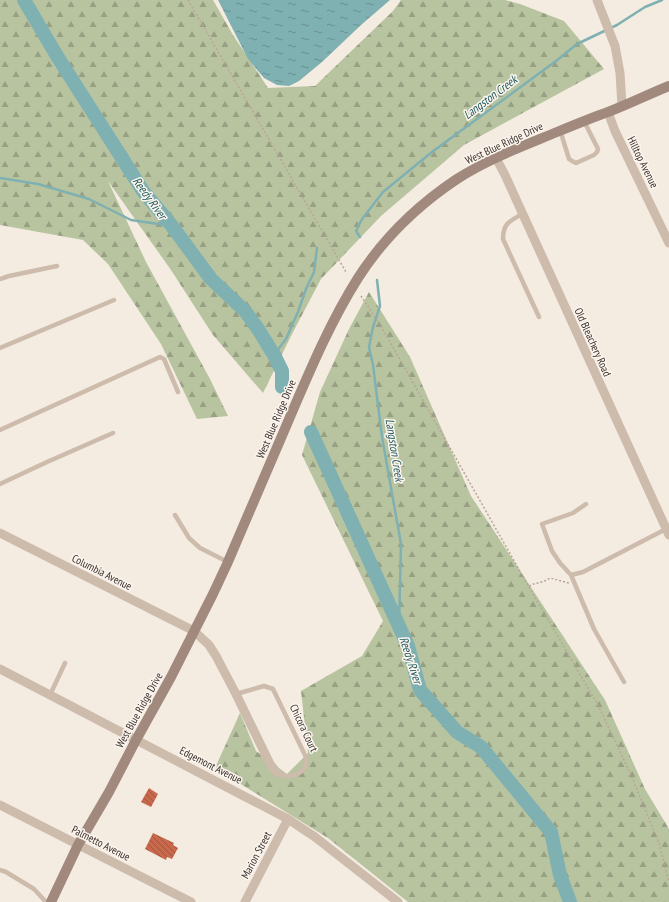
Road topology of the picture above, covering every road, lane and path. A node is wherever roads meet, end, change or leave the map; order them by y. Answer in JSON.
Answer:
{"nodes":[{"id":1,"x":188,"y":0,"type":"edge"},
{"id":2,"x":597,"y":0,"type":"edge"},
{"id":3,"x":669,"y":86,"type":"edge"},
{"id":4,"x":622,"y":106,"type":"junction"},
{"id":5,"x":608,"y":112,"type":"junction"},
{"id":6,"x":584,"y":121,"type":"junction"},
{"id":7,"x":560,"y":130,"type":"junction"},
{"id":8,"x":496,"y":158,"type":"junction"},
{"id":9,"x":522,"y":214,"type":"junction"},
{"id":10,"x":669,"y":243,"type":"edge"},
{"id":11,"x":57,"y":266,"type":"dead end"},
{"id":12,"x":346,"y":272,"type":"dead end"},
{"id":13,"x":0,"y":279,"type":"edge"},
{"id":14,"x":361,"y":296,"type":"dead end"},
{"id":15,"x":114,"y":300,"type":"dead end"},
{"id":16,"x":539,"y":317,"type":"dead end"},
{"id":17,"x":0,"y":348,"type":"edge"},
{"id":18,"x":178,"y":392,"type":"dead end"},
{"id":19,"x":0,"y":430,"type":"edge"},
{"id":20,"x":113,"y":433,"type":"dead end"},
{"id":21,"x":0,"y":484,"type":"edge"},
{"id":22,"x":586,"y":504,"type":"dead end"},
{"id":23,"x":175,"y":515,"type":"dead end"},
{"id":24,"x":668,"y":532,"type":"edge"},
{"id":25,"x":0,"y":533,"type":"edge"},
{"id":26,"x":228,"y":562,"type":"junction"},
{"id":27,"x":570,"y":575,"type":"junction"},
{"id":28,"x":194,"y":631,"type":"junction"},
{"id":29,"x":65,"y":663,"type":"dead end"},
{"id":30,"x":0,"y":669,"type":"edge"},
{"id":31,"x":624,"y":682,"type":"dead end"},
{"id":32,"x":236,"y":694,"type":"junction"},
{"id":33,"x":50,"y":695,"type":"junction"},
{"id":34,"x":136,"y":740,"type":"junction"},
{"id":35,"x":277,"y":773,"type":"joint"},
{"id":36,"x":0,"y":805,"type":"edge"},
{"id":37,"x":288,"y":819,"type":"junction"},
{"id":38,"x":78,"y":845,"type":"junction"},
{"id":39,"x":0,"y":870,"type":"edge"},
{"id":40,"x":669,"y":882,"type":"edge"},
{"id":41,"x":46,"y":902,"type":"edge"},
{"id":42,"x":51,"y":902,"type":"edge"},
{"id":43,"x":191,"y":902,"type":"edge"},
{"id":44,"x":245,"y":902,"type":"edge"},
{"id":45,"x":398,"y":902,"type":"edge"}],
"edges":[{"from":1,"to":12,"type":"path"},
{"from":2,"to":4,"type":"street"},
{"from":3,"to":4,"type":"main road","name":"West Blue Ridge Drive"},
{"from":4,"to":5,"type":"main road","name":"West Blue Ridge Drive"},
{"from":5,"to":6,"type":"main road","name":"West Blue Ridge Drive"},
{"from":5,"to":10,"type":"street","name":"Hilltop Avenue"},
{"from":6,"to":7,"type":"main road","name":"West Blue Ridge Drive"},
{"from":6,"to":7,"type":"lane"},
{"from":7,"to":8,"type":"main road","name":"West Blue Ridge Drive"},
{"from":8,"to":9,"type":"street","name":"Old Bleachery Road"},
{"from":8,"to":26,"type":"main road","name":"West Blue Ridge Drive"},
{"from":9,"to":16,"type":"lane"},
{"from":9,"to":24,"type":"street","name":"Old Bleachery Road"},
{"from":11,"to":13,"type":"lane"},
{"from":14,"to":40,"type":"path"},
{"from":15,"to":17,"type":"lane"},
{"from":18,"to":19,"type":"lane"},
{"from":20,"to":21,"type":"lane"},
{"from":22,"to":27,"type":"lane"},
{"from":23,"to":26,"type":"lane"},
{"from":24,"to":27,"type":"lane"},
{"from":25,"to":28,"type":"street","name":"Columbia Avenue"},
{"from":26,"to":28,"type":"main road","name":"West Blue Ridge Drive"},
{"from":27,"to":31,"type":"lane"},
{"from":28,"to":32,"type":"street","name":"Chicora Court"},
{"from":28,"to":34,"type":"main road","name":"West Blue Ridge Drive"},
{"from":29,"to":33,"type":"lane"},
{"from":30,"to":33,"type":"street","name":"Edgemont Avenue"},
{"from":32,"to":35,"type":"street","name":"Chicora Court"},
{"from":32,"to":35,"type":"lane","name":"Chicora Court"},
{"from":33,"to":34,"type":"street","name":"Edgemont Avenue"},
{"from":34,"to":37,"type":"street","name":"Edgemont Avenue"},
{"from":34,"to":38,"type":"main road","name":"West Blue Ridge Drive"},
{"from":36,"to":38,"type":"street","name":"Palmetto Avenue"},
{"from":37,"to":44,"type":"street","name":"Marion Street"},
{"from":37,"to":45,"type":"street","name":"Edgemont Avenue"},
{"from":38,"to":42,"type":"main road","name":"West Blue Ridge Drive"},
{"from":38,"to":43,"type":"street","name":"Palmetto Avenue"},
{"from":39,"to":41,"type":"lane"}]}
